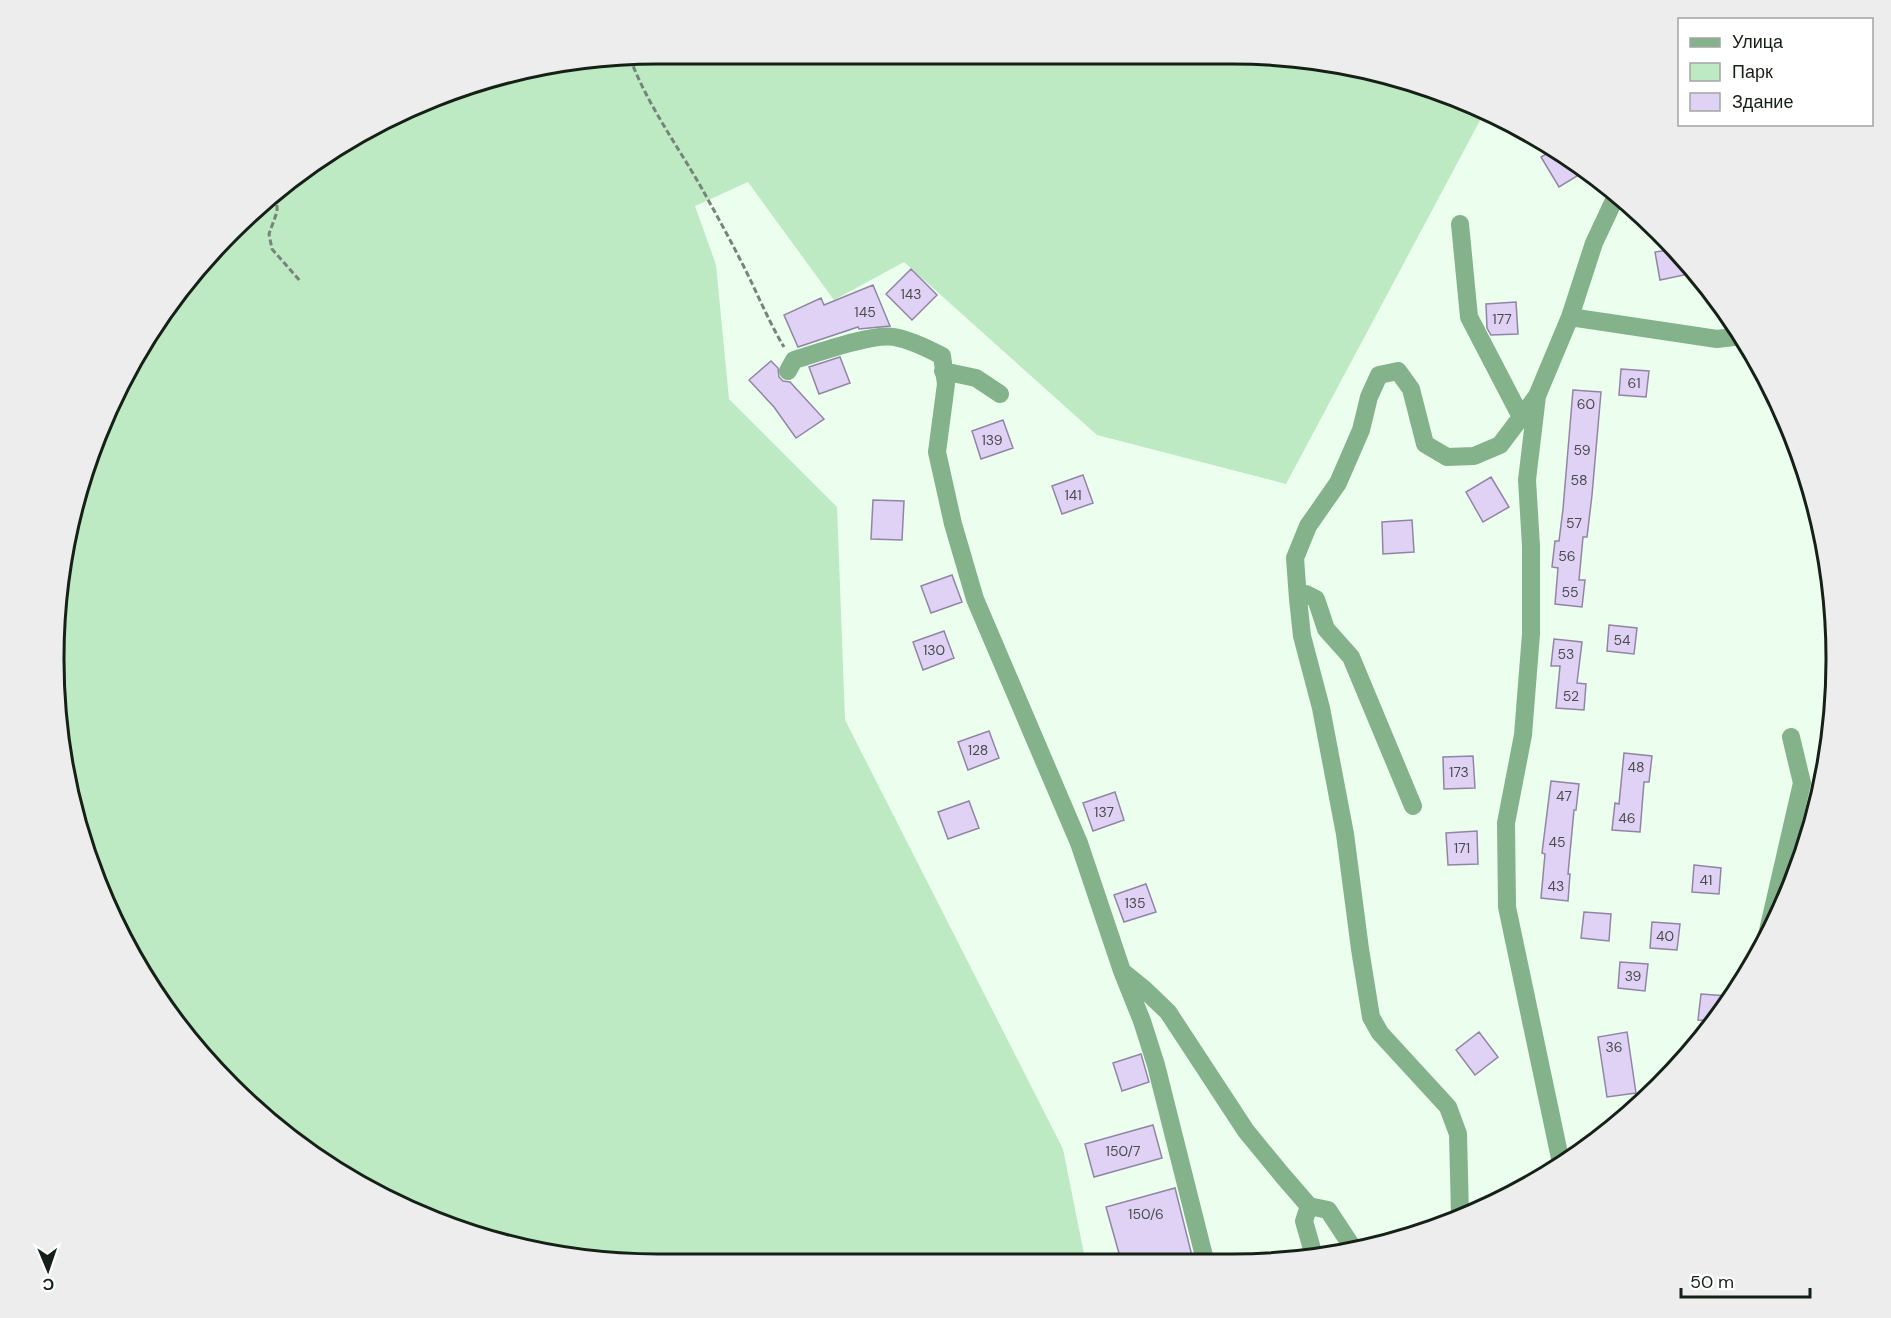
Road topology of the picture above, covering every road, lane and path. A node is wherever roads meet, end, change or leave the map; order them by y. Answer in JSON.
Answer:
{"nodes":[{"id":1,"x":633,"y":65,"type":"edge"},
{"id":2,"x":1613,"y":203,"type":"edge"},
{"id":3,"x":277,"y":204,"type":"edge"},
{"id":4,"x":1460,"y":224,"type":"dead end"},
{"id":5,"x":301,"y":282,"type":"dead end"},
{"id":6,"x":1570,"y":317,"type":"junction"},
{"id":7,"x":1731,"y":337,"type":"edge"},
{"id":8,"x":791,"y":366,"type":"joint"},
{"id":9,"x":943,"y":372,"type":"junction"},
{"id":10,"x":1000,"y":394,"type":"dead end"},
{"id":11,"x":1537,"y":396,"type":"junction"},
{"id":12,"x":1520,"y":415,"type":"junction"},
{"id":13,"x":1298,"y":599,"type":"junction"},
{"id":14,"x":1791,"y":737,"type":"dead end"},
{"id":15,"x":1413,"y":806,"type":"dead end"},
{"id":16,"x":1775,"y":900,"type":"edge"},
{"id":17,"x":1122,"y":971,"type":"junction"},
{"id":18,"x":1157,"y":1117,"type":"dead end"},
{"id":19,"x":1559,"y":1155,"type":"edge"},
{"id":20,"x":1309,"y":1206,"type":"junction"},
{"id":21,"x":1460,"y":1208,"type":"edge"},
{"id":22,"x":1349,"y":1242,"type":"edge"},
{"id":23,"x":1312,"y":1248,"type":"edge"},
{"id":24,"x":1198,"y":1254,"type":"edge"},
{"id":25,"x":1203,"y":1254,"type":"edge"}],
"edges":[{"from":1,"to":8,"type":"path"},
{"from":2,"to":6,"type":"street"},
{"from":3,"to":5,"type":"path"},
{"from":4,"to":12,"type":"street"},
{"from":6,"to":7,"type":"street"},
{"from":6,"to":11,"type":"street"},
{"from":8,"to":9,"type":"street"},
{"from":9,"to":10,"type":"street"},
{"from":9,"to":17,"type":"street"},
{"from":11,"to":12,"type":"street"},
{"from":11,"to":19,"type":"street"},
{"from":12,"to":13,"type":"street"},
{"from":13,"to":15,"type":"street"},
{"from":13,"to":21,"type":"street"},
{"from":14,"to":16,"type":"street"},
{"from":17,"to":20,"type":"street"},
{"from":17,"to":25,"type":"street"},
{"from":18,"to":24,"type":"street"},
{"from":20,"to":22,"type":"street"},
{"from":20,"to":23,"type":"street"}]}
